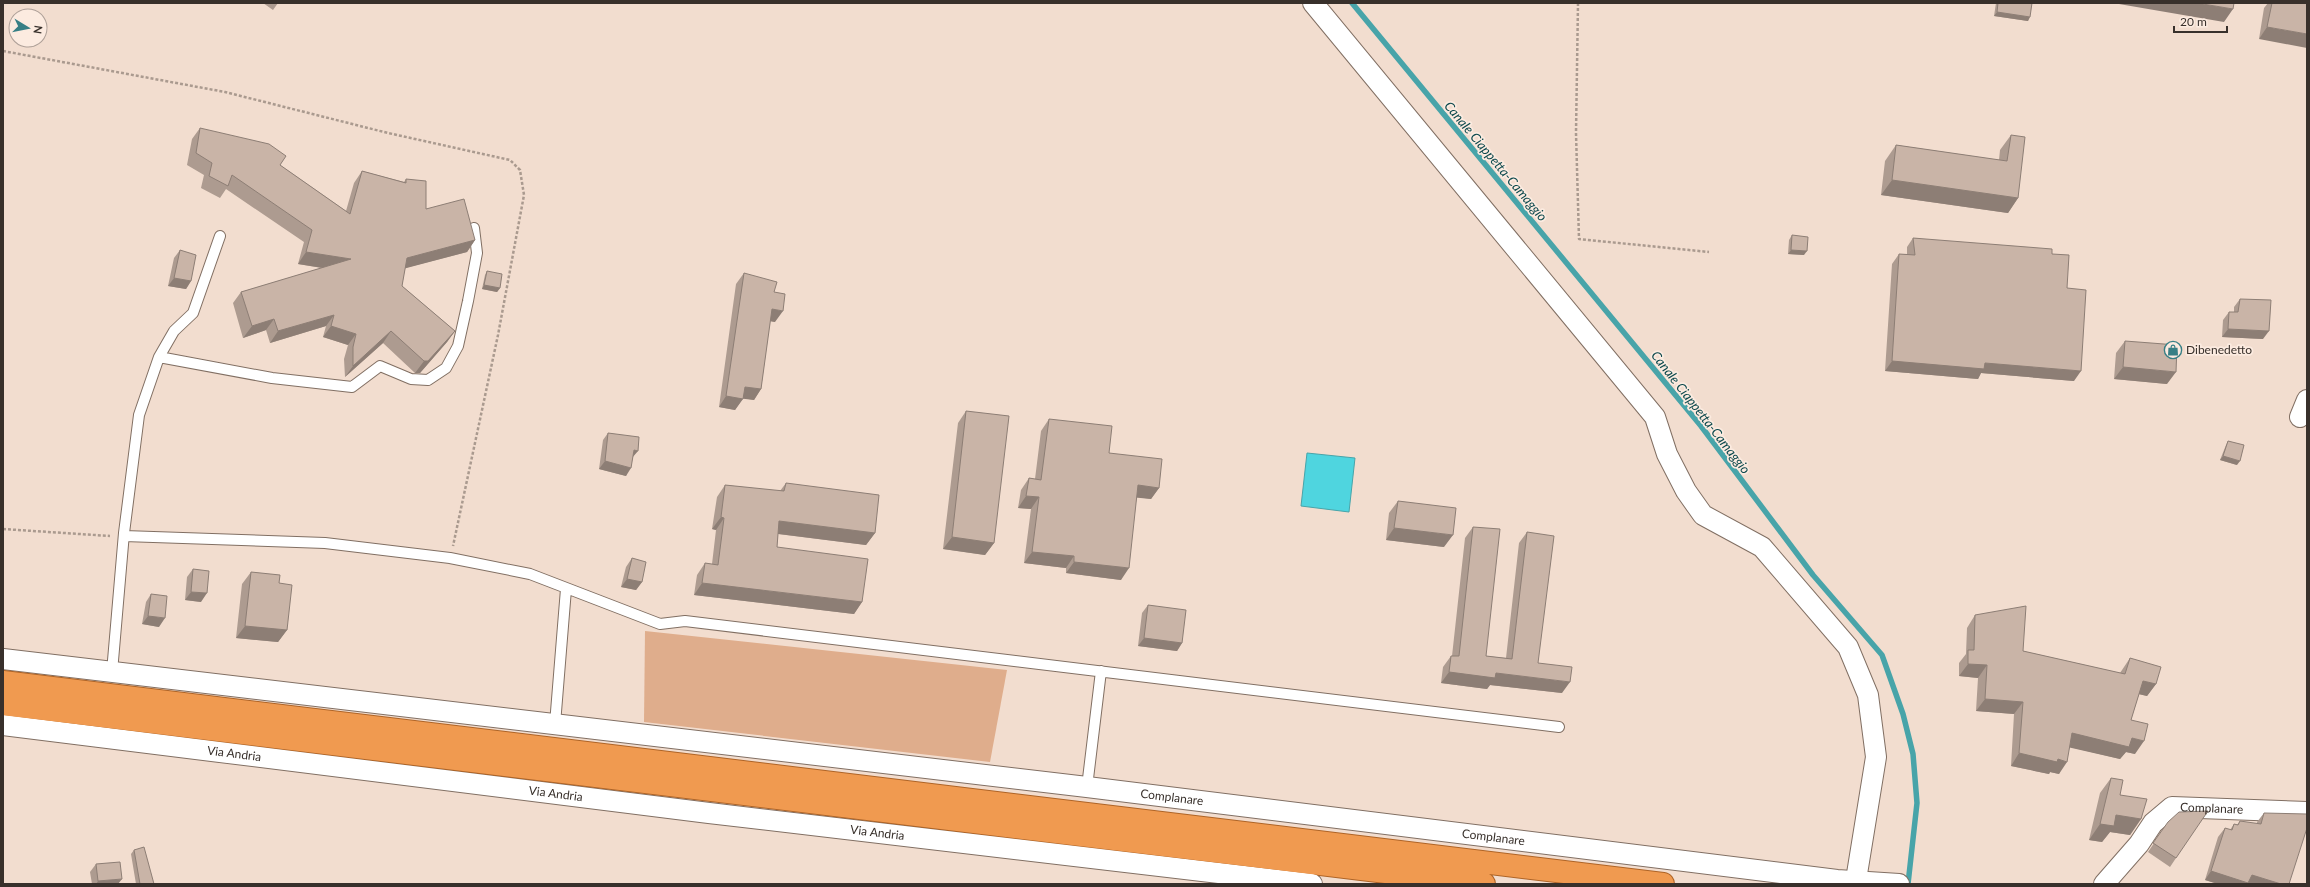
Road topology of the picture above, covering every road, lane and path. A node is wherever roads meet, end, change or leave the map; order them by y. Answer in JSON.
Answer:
{"nodes":[{"id":1,"x":1313,"y":3,"type":"edge"},
{"id":2,"x":1578,"y":3,"type":"edge"},
{"id":3,"x":3,"y":51,"type":"edge"},
{"id":4,"x":474,"y":228,"type":"dead end"},
{"id":5,"x":220,"y":236,"type":"dead end"},
{"id":6,"x":1709,"y":252,"type":"dead end"},
{"id":7,"x":159,"y":357,"type":"junction"},
{"id":8,"x":3,"y":529,"type":"edge"},
{"id":9,"x":124,"y":536,"type":"junction"},
{"id":10,"x":450,"y":558,"type":"junction"},
{"id":11,"x":566,"y":589,"type":"junction"},
{"id":12,"x":3,"y":660,"type":"edge"},
{"id":13,"x":1101,"y":671,"type":"junction"},
{"id":14,"x":112,"y":672,"type":"junction"},
{"id":15,"x":3,"y":682,"type":"edge"},
{"id":16,"x":3,"y":704,"type":"edge"},
{"id":17,"x":555,"y":724,"type":"junction"},
{"id":18,"x":3,"y":725,"type":"edge"},
{"id":19,"x":1559,"y":727,"type":"dead end"},
{"id":20,"x":1087,"y":787,"type":"junction"},
{"id":21,"x":2307,"y":812,"type":"edge"},
{"id":22,"x":1856,"y":880,"type":"junction"},
{"id":23,"x":1312,"y":884,"type":"edge"},
{"id":24,"x":1484,"y":884,"type":"edge"},
{"id":25,"x":1663,"y":884,"type":"edge"},
{"id":26,"x":1899,"y":884,"type":"edge"},
{"id":27,"x":2104,"y":884,"type":"edge"}],
"edges":[{"from":1,"to":22,"type":"street"},
{"from":2,"to":6,"type":"path"},
{"from":3,"to":10,"type":"path"},
{"from":4,"to":7,"type":"lane"},
{"from":5,"to":7,"type":"lane"},
{"from":7,"to":9,"type":"lane"},
{"from":8,"to":9,"type":"path"},
{"from":9,"to":10,"type":"lane"},
{"from":9,"to":14,"type":"lane"},
{"from":10,"to":11,"type":"lane"},
{"from":11,"to":13,"type":"lane"},
{"from":11,"to":17,"type":"lane"},
{"from":12,"to":14,"type":"street"},
{"from":13,"to":19,"type":"lane"},
{"from":13,"to":20,"type":"lane"},
{"from":14,"to":17,"type":"street"},
{"from":15,"to":25,"type":"highway"},
{"from":16,"to":24,"type":"highway"},
{"from":17,"to":20,"type":"street"},
{"from":18,"to":23,"type":"street","name":"Via Andria"},
{"from":20,"to":22,"type":"street","name":"Complanare"},
{"from":21,"to":27,"type":"street","name":"Complanare"},
{"from":22,"to":26,"type":"street","name":"Complanare"}]}
